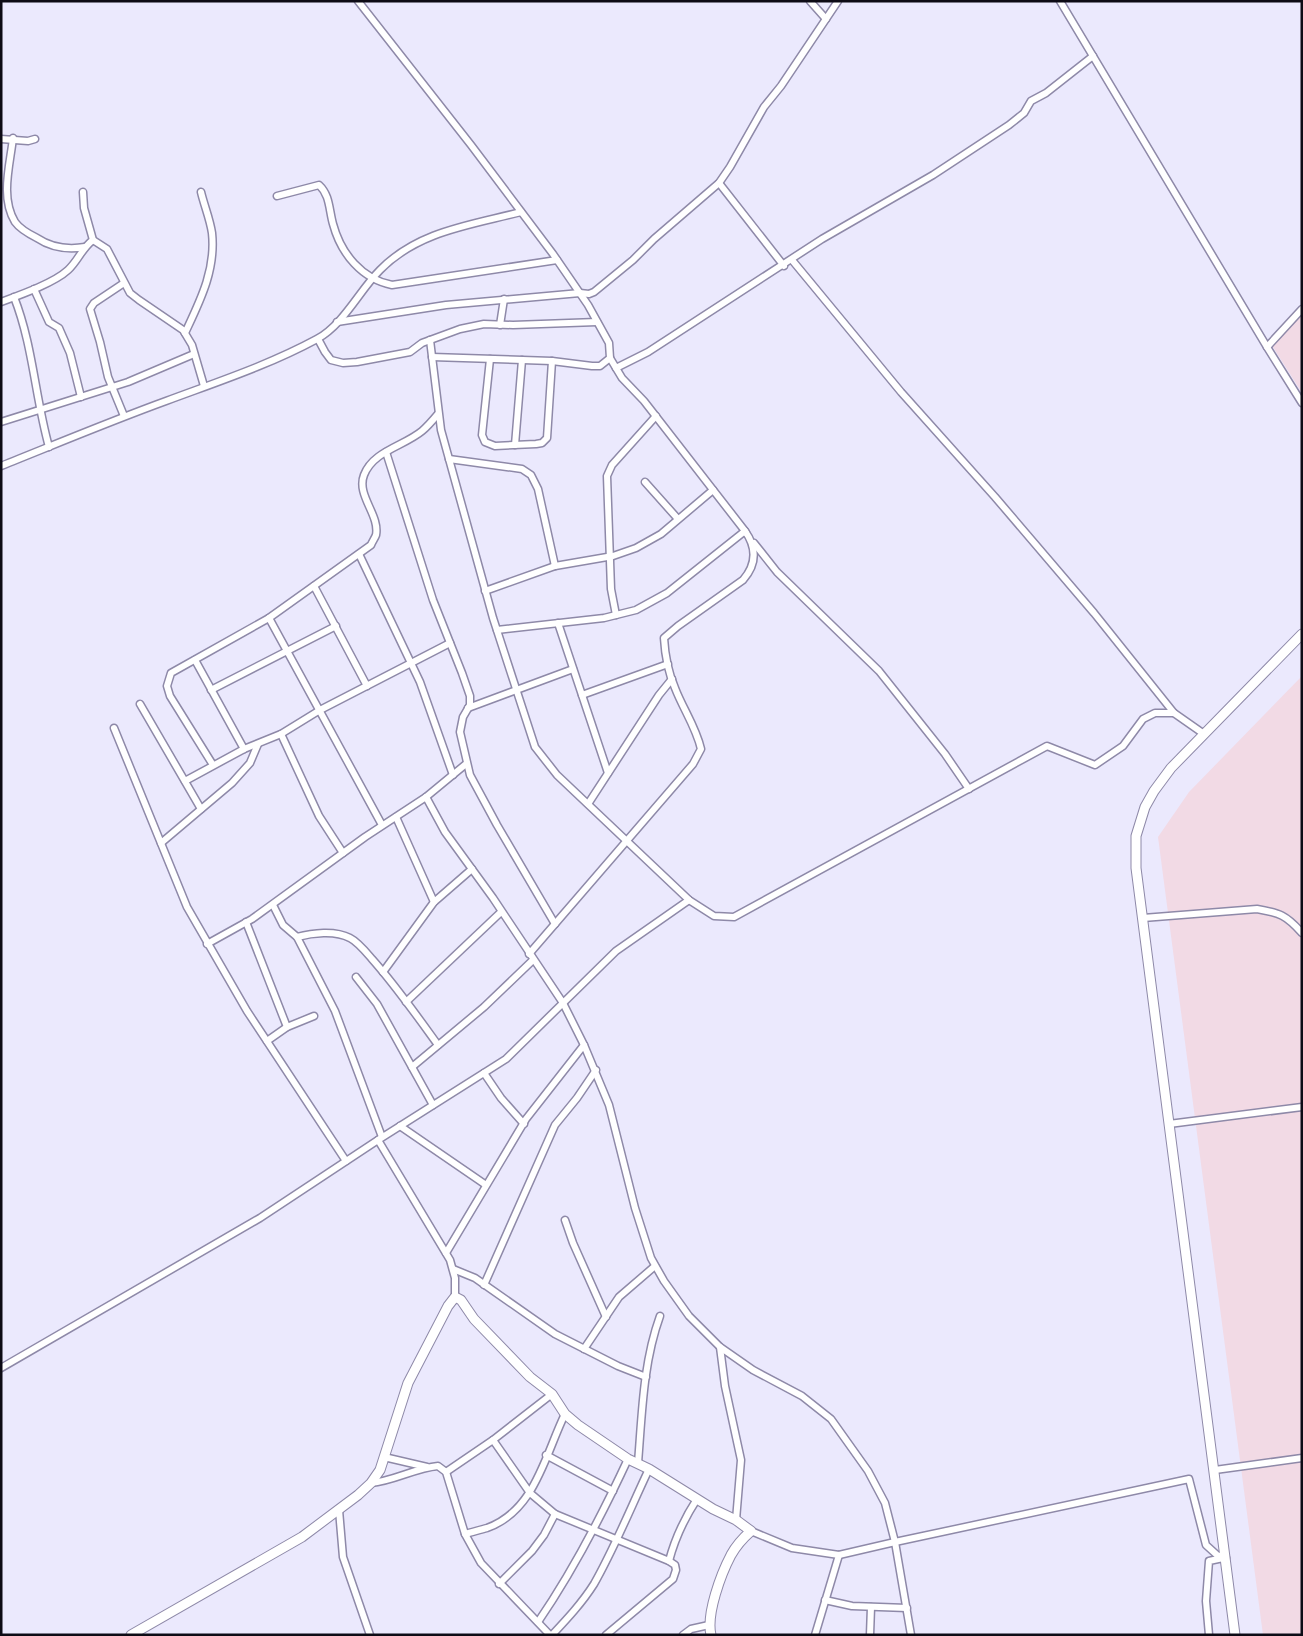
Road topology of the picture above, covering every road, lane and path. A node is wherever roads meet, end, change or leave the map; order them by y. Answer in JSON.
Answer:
{"nodes":[{"id":1,"x":358,"y":1,"type":"edge"},
{"id":2,"x":810,"y":1,"type":"edge"},
{"id":3,"x":838,"y":1,"type":"edge"},
{"id":4,"x":1060,"y":1,"type":"edge"},
{"id":5,"x":826,"y":19,"type":"junction"},
{"id":6,"x":1093,"y":56,"type":"junction"},
{"id":7,"x":13,"y":138,"type":"junction"},
{"id":8,"x":1,"y":139,"type":"edge"},
{"id":9,"x":35,"y":139,"type":"dead end"},
{"id":10,"x":719,"y":183,"type":"junction"},
{"id":11,"x":83,"y":192,"type":"dead end"},
{"id":12,"x":200,"y":192,"type":"dead end"},
{"id":13,"x":277,"y":196,"type":"dead end"},
{"id":14,"x":521,"y":212,"type":"junction"},
{"id":15,"x":93,"y":240,"type":"junction"},
{"id":16,"x":85,"y":247,"type":"junction"},
{"id":17,"x":557,"y":260,"type":"junction"},
{"id":18,"x":792,"y":260,"type":"junction"},
{"id":19,"x":784,"y":266,"type":"junction"},
{"id":20,"x":372,"y":279,"type":"junction"},
{"id":21,"x":124,"y":283,"type":"junction"},
{"id":22,"x":34,"y":289,"type":"junction"},
{"id":23,"x":580,"y":293,"type":"junction"},
{"id":24,"x":14,"y":297,"type":"junction"},
{"id":25,"x":504,"y":299,"type":"junction"},
{"id":26,"x":1,"y":302,"type":"edge"},
{"id":27,"x":1302,"y":309,"type":"edge"},
{"id":28,"x":337,"y":322,"type":"junction"},
{"id":29,"x":597,"y":322,"type":"junction"},
{"id":30,"x":500,"y":325,"type":"junction"},
{"id":31,"x":185,"y":333,"type":"junction"},
{"id":32,"x":318,"y":338,"type":"junction"},
{"id":33,"x":430,"y":340,"type":"junction"},
{"id":34,"x":1267,"y":347,"type":"junction"},
{"id":35,"x":194,"y":354,"type":"junction"},
{"id":36,"x":432,"y":357,"type":"junction"},
{"id":37,"x":610,"y":358,"type":"junction"},
{"id":38,"x":490,"y":359,"type":"junction"},
{"id":39,"x":522,"y":360,"type":"junction"},
{"id":40,"x":552,"y":361,"type":"junction"},
{"id":41,"x":616,"y":368,"type":"junction"},
{"id":42,"x":204,"y":386,"type":"junction"},
{"id":43,"x":111,"y":388,"type":"junction"},
{"id":44,"x":81,"y":397,"type":"junction"},
{"id":45,"x":1302,"y":403,"type":"edge"},
{"id":46,"x":39,"y":409,"type":"junction"},
{"id":47,"x":438,"y":414,"type":"junction"},
{"id":48,"x":124,"y":416,"type":"junction"},
{"id":49,"x":656,"y":416,"type":"junction"},
{"id":50,"x":2,"y":421,"type":"edge"},
{"id":51,"x":515,"y":445,"type":"junction"},
{"id":52,"x":49,"y":447,"type":"junction"},
{"id":53,"x":386,"y":452,"type":"junction"},
{"id":54,"x":449,"y":459,"type":"junction"},
{"id":55,"x":1,"y":466,"type":"edge"},
{"id":56,"x":646,"y":482,"type":"dead end"},
{"id":57,"x":713,"y":490,"type":"junction"},
{"id":58,"x":678,"y":519,"type":"junction"},
{"id":59,"x":745,"y":531,"type":"junction"},
{"id":60,"x":359,"y":554,"type":"junction"},
{"id":61,"x":609,"y":557,"type":"junction"},
{"id":62,"x":555,"y":566,"type":"junction"},
{"id":63,"x":314,"y":586,"type":"junction"},
{"id":64,"x":485,"y":591,"type":"junction"},
{"id":65,"x":616,"y":615,"type":"junction"},
{"id":66,"x":269,"y":618,"type":"junction"},
{"id":67,"x":558,"y":623,"type":"junction"},
{"id":68,"x":336,"y":626,"type":"junction"},
{"id":69,"x":496,"y":630,"type":"junction"},
{"id":70,"x":1302,"y":634,"type":"edge"},
{"id":71,"x":450,"y":643,"type":"junction"},
{"id":72,"x":287,"y":651,"type":"junction"},
{"id":73,"x":194,"y":660,"type":"junction"},
{"id":74,"x":411,"y":663,"type":"junction"},
{"id":75,"x":668,"y":664,"type":"junction"},
{"id":76,"x":573,"y":669,"type":"junction"},
{"id":77,"x":672,"y":679,"type":"junction"},
{"id":78,"x":367,"y":686,"type":"junction"},
{"id":79,"x":211,"y":690,"type":"junction"},
{"id":80,"x":516,"y":690,"type":"junction"},
{"id":81,"x":582,"y":695,"type":"junction"},
{"id":82,"x":140,"y":704,"type":"dead end"},
{"id":83,"x":468,"y":708,"type":"junction"},
{"id":84,"x":320,"y":710,"type":"junction"},
{"id":85,"x":1174,"y":713,"type":"junction"},
{"id":86,"x":114,"y":728,"type":"dead end"},
{"id":87,"x":281,"y":734,"type":"junction"},
{"id":88,"x":1204,"y":734,"type":"junction"},
{"id":89,"x":258,"y":744,"type":"junction"},
{"id":90,"x":244,"y":749,"type":"junction"},
{"id":91,"x":466,"y":764,"type":"junction"},
{"id":92,"x":213,"y":765,"type":"junction"},
{"id":93,"x":608,"y":773,"type":"junction"},
{"id":94,"x":453,"y":775,"type":"junction"},
{"id":95,"x":185,"y":781,"type":"junction"},
{"id":96,"x":969,"y":789,"type":"junction"},
{"id":97,"x":426,"y":797,"type":"junction"},
{"id":98,"x":588,"y":804,"type":"junction"},
{"id":99,"x":201,"y":809,"type":"junction"},
{"id":100,"x":396,"y":817,"type":"junction"},
{"id":101,"x":382,"y":826,"type":"junction"},
{"id":102,"x":627,"y":841,"type":"junction"},
{"id":103,"x":161,"y":842,"type":"junction"},
{"id":104,"x":343,"y":853,"type":"junction"},
{"id":105,"x":472,"y":869,"type":"junction"},
{"id":106,"x":689,"y":900,"type":"junction"},
{"id":107,"x":434,"y":902,"type":"junction"},
{"id":108,"x":272,"y":904,"type":"junction"},
{"id":109,"x":501,"y":912,"type":"junction"},
{"id":110,"x":1143,"y":918,"type":"junction"},
{"id":111,"x":246,"y":922,"type":"junction"},
{"id":112,"x":555,"y":924,"type":"junction"},
{"id":113,"x":1302,"y":933,"type":"edge"},
{"id":114,"x":297,"y":937,"type":"junction"},
{"id":115,"x":208,"y":944,"type":"junction"},
{"id":116,"x":531,"y":957,"type":"junction"},
{"id":117,"x":383,"y":972,"type":"junction"},
{"id":118,"x":356,"y":977,"type":"dead end"},
{"id":119,"x":406,"y":1002,"type":"junction"},
{"id":120,"x":563,"y":1003,"type":"junction"},
{"id":121,"x":314,"y":1016,"type":"dead end"},
{"id":122,"x":287,"y":1027,"type":"junction"},
{"id":123,"x":267,"y":1041,"type":"junction"},
{"id":124,"x":438,"y":1045,"type":"junction"},
{"id":125,"x":584,"y":1045,"type":"junction"},
{"id":126,"x":412,"y":1067,"type":"junction"},
{"id":127,"x":596,"y":1070,"type":"junction"},
{"id":128,"x":484,"y":1073,"type":"junction"},
{"id":129,"x":432,"y":1105,"type":"junction"},
{"id":130,"x":1302,"y":1106,"type":"edge"},
{"id":131,"x":524,"y":1124,"type":"junction"},
{"id":132,"x":1169,"y":1124,"type":"junction"},
{"id":133,"x":400,"y":1126,"type":"junction"},
{"id":134,"x":380,"y":1139,"type":"junction"},
{"id":135,"x":346,"y":1161,"type":"junction"},
{"id":136,"x":486,"y":1185,"type":"junction"},
{"id":137,"x":565,"y":1220,"type":"dead end"},
{"id":138,"x":446,"y":1253,"type":"junction"},
{"id":139,"x":655,"y":1266,"type":"junction"},
{"id":140,"x":453,"y":1269,"type":"junction"},
{"id":141,"x":484,"y":1285,"type":"junction"},
{"id":142,"x":455,"y":1297,"type":"junction"},
{"id":143,"x":660,"y":1316,"type":"dead end"},
{"id":144,"x":606,"y":1317,"type":"junction"},
{"id":145,"x":720,"y":1347,"type":"junction"},
{"id":146,"x":584,"y":1349,"type":"junction"},
{"id":147,"x":1,"y":1368,"type":"edge"},
{"id":148,"x":646,"y":1377,"type":"junction"},
{"id":149,"x":552,"y":1394,"type":"junction"},
{"id":150,"x":565,"y":1414,"type":"junction"},
{"id":151,"x":493,"y":1440,"type":"junction"},
{"id":152,"x":546,"y":1455,"type":"junction"},
{"id":153,"x":384,"y":1457,"type":"junction"},
{"id":154,"x":1302,"y":1458,"type":"edge"},
{"id":155,"x":628,"y":1459,"type":"junction"},
{"id":156,"x":638,"y":1464,"type":"junction"},
{"id":157,"x":427,"y":1467,"type":"junction"},
{"id":158,"x":649,"y":1469,"type":"junction"},
{"id":159,"x":1215,"y":1470,"type":"junction"},
{"id":160,"x":446,"y":1472,"type":"junction"},
{"id":161,"x":370,"y":1483,"type":"junction"},
{"id":162,"x":613,"y":1492,"type":"junction"},
{"id":163,"x":530,"y":1493,"type":"junction"},
{"id":164,"x":697,"y":1499,"type":"junction"},
{"id":165,"x":338,"y":1510,"type":"junction"},
{"id":166,"x":555,"y":1514,"type":"junction"},
{"id":167,"x":736,"y":1520,"type":"junction"},
{"id":168,"x":593,"y":1530,"type":"junction"},
{"id":169,"x":751,"y":1531,"type":"junction"},
{"id":170,"x":465,"y":1534,"type":"junction"},
{"id":171,"x":617,"y":1540,"type":"junction"},
{"id":172,"x":895,"y":1542,"type":"junction"},
{"id":173,"x":839,"y":1556,"type":"junction"},
{"id":174,"x":1226,"y":1558,"type":"junction"},
{"id":175,"x":669,"y":1561,"type":"junction"},
{"id":176,"x":499,"y":1584,"type":"junction"},
{"id":177,"x":825,"y":1600,"type":"junction"},
{"id":178,"x":871,"y":1608,"type":"junction"},
{"id":179,"x":907,"y":1608,"type":"junction"},
{"id":180,"x":538,"y":1622,"type":"junction"},
{"id":181,"x":709,"y":1625,"type":"junction"},
{"id":182,"x":131,"y":1635,"type":"edge"},
{"id":183,"x":370,"y":1635,"type":"edge"},
{"id":184,"x":551,"y":1635,"type":"edge"},
{"id":185,"x":606,"y":1635,"type":"edge"},
{"id":186,"x":683,"y":1635,"type":"edge"},
{"id":187,"x":711,"y":1635,"type":"edge"},
{"id":188,"x":815,"y":1635,"type":"edge"},
{"id":189,"x":870,"y":1635,"type":"edge"},
{"id":190,"x":911,"y":1635,"type":"edge"},
{"id":191,"x":1208,"y":1635,"type":"edge"},
{"id":192,"x":1235,"y":1635,"type":"edge"}],
"edges":[{"from":1,"to":14,"type":"street"},
{"from":2,"to":5,"type":"street"},
{"from":3,"to":5,"type":"street"},
{"from":4,"to":6,"type":"street"},
{"from":5,"to":10,"type":"street"},
{"from":6,"to":18,"type":"street"},
{"from":6,"to":34,"type":"street"},
{"from":7,"to":8,"type":"street"},
{"from":7,"to":9,"type":"street"},
{"from":7,"to":16,"type":"street"},
{"from":10,"to":19,"type":"street"},
{"from":10,"to":23,"type":"street"},
{"from":11,"to":15,"type":"street"},
{"from":12,"to":31,"type":"street"},
{"from":13,"to":20,"type":"street"},
{"from":14,"to":17,"type":"street"},
{"from":14,"to":20,"type":"street"},
{"from":15,"to":16,"type":"street"},
{"from":15,"to":21,"type":"street"},
{"from":16,"to":22,"type":"street"},
{"from":17,"to":20,"type":"street"},
{"from":17,"to":23,"type":"street"},
{"from":18,"to":19,"type":"street"},
{"from":18,"to":85,"type":"street"},
{"from":19,"to":41,"type":"street"},
{"from":20,"to":28,"type":"street"},
{"from":21,"to":31,"type":"street"},
{"from":21,"to":43,"type":"street"},
{"from":22,"to":24,"type":"street"},
{"from":22,"to":44,"type":"street"},
{"from":23,"to":25,"type":"street"},
{"from":23,"to":29,"type":"street"},
{"from":24,"to":26,"type":"street"},
{"from":24,"to":46,"type":"street"},
{"from":25,"to":28,"type":"street"},
{"from":25,"to":30,"type":"street"},
{"from":27,"to":34,"type":"street"},
{"from":28,"to":32,"type":"street"},
{"from":29,"to":30,"type":"street"},
{"from":29,"to":37,"type":"street"},
{"from":30,"to":33,"type":"street"},
{"from":31,"to":35,"type":"street"},
{"from":32,"to":33,"type":"street"},
{"from":32,"to":42,"type":"street"},
{"from":33,"to":36,"type":"street"},
{"from":34,"to":45,"type":"street"},
{"from":35,"to":42,"type":"street"},
{"from":35,"to":43,"type":"street"},
{"from":36,"to":38,"type":"street"},
{"from":36,"to":47,"type":"street"},
{"from":37,"to":40,"type":"street"},
{"from":37,"to":41,"type":"street"},
{"from":38,"to":39,"type":"street"},
{"from":38,"to":51,"type":"street"},
{"from":39,"to":40,"type":"street"},
{"from":39,"to":51,"type":"street"},
{"from":40,"to":51,"type":"street"},
{"from":41,"to":49,"type":"street"},
{"from":42,"to":48,"type":"street"},
{"from":43,"to":44,"type":"street"},
{"from":43,"to":48,"type":"street"},
{"from":44,"to":46,"type":"street"},
{"from":46,"to":50,"type":"street"},
{"from":46,"to":52,"type":"street"},
{"from":47,"to":53,"type":"street"},
{"from":47,"to":54,"type":"street"},
{"from":48,"to":52,"type":"street"},
{"from":49,"to":57,"type":"street"},
{"from":49,"to":61,"type":"street"},
{"from":52,"to":55,"type":"street"},
{"from":53,"to":60,"type":"street"},
{"from":53,"to":71,"type":"street"},
{"from":54,"to":62,"type":"street"},
{"from":54,"to":64,"type":"street"},
{"from":56,"to":58,"type":"street"},
{"from":57,"to":58,"type":"street"},
{"from":57,"to":59,"type":"street"},
{"from":58,"to":61,"type":"street"},
{"from":59,"to":65,"type":"street"},
{"from":59,"to":75,"type":"street"},
{"from":59,"to":96,"type":"street"},
{"from":60,"to":63,"type":"street"},
{"from":60,"to":74,"type":"street"},
{"from":61,"to":62,"type":"street"},
{"from":61,"to":65,"type":"street"},
{"from":62,"to":64,"type":"street"},
{"from":63,"to":66,"type":"street"},
{"from":63,"to":68,"type":"street"},
{"from":64,"to":69,"type":"street"},
{"from":65,"to":67,"type":"street"},
{"from":66,"to":72,"type":"street"},
{"from":66,"to":73,"type":"street"},
{"from":67,"to":69,"type":"street"},
{"from":67,"to":76,"type":"street"},
{"from":68,"to":72,"type":"street"},
{"from":68,"to":78,"type":"street"},
{"from":69,"to":80,"type":"street"},
{"from":70,"to":88,"type":"street"},
{"from":71,"to":74,"type":"street"},
{"from":71,"to":83,"type":"street"},
{"from":72,"to":79,"type":"street"},
{"from":72,"to":84,"type":"street"},
{"from":73,"to":79,"type":"street"},
{"from":73,"to":92,"type":"street"},
{"from":74,"to":78,"type":"street"},
{"from":74,"to":94,"type":"street"},
{"from":75,"to":77,"type":"street"},
{"from":75,"to":81,"type":"street"},
{"from":76,"to":80,"type":"street"},
{"from":76,"to":81,"type":"street"},
{"from":77,"to":93,"type":"street"},
{"from":77,"to":102,"type":"street"},
{"from":78,"to":84,"type":"street"},
{"from":79,"to":90,"type":"street"},
{"from":80,"to":83,"type":"street"},
{"from":80,"to":98,"type":"street"},
{"from":81,"to":93,"type":"street"},
{"from":82,"to":95,"type":"street"},
{"from":83,"to":91,"type":"street"},
{"from":84,"to":87,"type":"street"},
{"from":84,"to":101,"type":"street"},
{"from":85,"to":88,"type":"street"},
{"from":85,"to":96,"type":"street"},
{"from":86,"to":103,"type":"street"},
{"from":87,"to":89,"type":"street"},
{"from":87,"to":104,"type":"street"},
{"from":88,"to":110,"type":"street"},
{"from":89,"to":90,"type":"street"},
{"from":89,"to":99,"type":"street"},
{"from":90,"to":92,"type":"street"},
{"from":91,"to":94,"type":"street"},
{"from":91,"to":112,"type":"street"},
{"from":92,"to":95,"type":"street"},
{"from":93,"to":98,"type":"street"},
{"from":94,"to":97,"type":"street"},
{"from":95,"to":99,"type":"street"},
{"from":96,"to":106,"type":"street"},
{"from":97,"to":100,"type":"street"},
{"from":97,"to":105,"type":"street"},
{"from":98,"to":102,"type":"street"},
{"from":99,"to":103,"type":"street"},
{"from":100,"to":101,"type":"street"},
{"from":100,"to":107,"type":"street"},
{"from":101,"to":104,"type":"street"},
{"from":102,"to":106,"type":"street"},
{"from":102,"to":112,"type":"street"},
{"from":103,"to":115,"type":"street"},
{"from":104,"to":108,"type":"street"},
{"from":105,"to":107,"type":"street"},
{"from":105,"to":109,"type":"street"},
{"from":106,"to":120,"type":"street"},
{"from":107,"to":117,"type":"street"},
{"from":108,"to":111,"type":"street"},
{"from":108,"to":114,"type":"street"},
{"from":109,"to":116,"type":"street"},
{"from":109,"to":119,"type":"street"},
{"from":110,"to":113,"type":"street"},
{"from":110,"to":132,"type":"street"},
{"from":111,"to":115,"type":"street"},
{"from":111,"to":122,"type":"street"},
{"from":112,"to":116,"type":"street"},
{"from":114,"to":117,"type":"street"},
{"from":114,"to":134,"type":"street"},
{"from":115,"to":123,"type":"street"},
{"from":116,"to":120,"type":"street"},
{"from":116,"to":124,"type":"street"},
{"from":117,"to":119,"type":"street"},
{"from":118,"to":126,"type":"street"},
{"from":119,"to":124,"type":"street"},
{"from":120,"to":125,"type":"street"},
{"from":120,"to":128,"type":"street"},
{"from":121,"to":122,"type":"street"},
{"from":122,"to":123,"type":"street"},
{"from":123,"to":135,"type":"street"},
{"from":124,"to":126,"type":"street"},
{"from":125,"to":127,"type":"street"},
{"from":125,"to":131,"type":"street"},
{"from":126,"to":129,"type":"street"},
{"from":127,"to":139,"type":"street"},
{"from":127,"to":141,"type":"street"},
{"from":128,"to":129,"type":"street"},
{"from":128,"to":131,"type":"street"},
{"from":129,"to":133,"type":"street"},
{"from":130,"to":132,"type":"street"},
{"from":131,"to":136,"type":"street"},
{"from":132,"to":159,"type":"street"},
{"from":133,"to":134,"type":"street"},
{"from":133,"to":136,"type":"street"},
{"from":134,"to":135,"type":"street"},
{"from":134,"to":138,"type":"street"},
{"from":135,"to":147,"type":"street"},
{"from":136,"to":138,"type":"street"},
{"from":137,"to":144,"type":"street"},
{"from":138,"to":140,"type":"street"},
{"from":139,"to":144,"type":"street"},
{"from":139,"to":145,"type":"street"},
{"from":140,"to":141,"type":"street"},
{"from":140,"to":142,"type":"street"},
{"from":141,"to":146,"type":"street"},
{"from":142,"to":149,"type":"street"},
{"from":142,"to":153,"type":"street"},
{"from":143,"to":148,"type":"street"},
{"from":144,"to":146,"type":"street"},
{"from":145,"to":167,"type":"street"},
{"from":145,"to":172,"type":"street"},
{"from":146,"to":148,"type":"street"},
{"from":148,"to":156,"type":"street"},
{"from":149,"to":150,"type":"street"},
{"from":149,"to":151,"type":"street"},
{"from":150,"to":152,"type":"street"},
{"from":150,"to":155,"type":"street"},
{"from":151,"to":160,"type":"street"},
{"from":151,"to":163,"type":"street"},
{"from":152,"to":162,"type":"street"},
{"from":152,"to":163,"type":"street"},
{"from":153,"to":157,"type":"street"},
{"from":153,"to":161,"type":"street"},
{"from":154,"to":159,"type":"street"},
{"from":155,"to":156,"type":"street"},
{"from":155,"to":162,"type":"street"},
{"from":156,"to":158,"type":"street"},
{"from":157,"to":160,"type":"street"},
{"from":157,"to":161,"type":"street"},
{"from":158,"to":164,"type":"street"},
{"from":158,"to":171,"type":"street"},
{"from":159,"to":174,"type":"street"},
{"from":160,"to":170,"type":"street"},
{"from":161,"to":165,"type":"street"},
{"from":162,"to":168,"type":"street"},
{"from":163,"to":166,"type":"street"},
{"from":163,"to":170,"type":"street"},
{"from":164,"to":167,"type":"street"},
{"from":164,"to":175,"type":"street"},
{"from":165,"to":182,"type":"street"},
{"from":165,"to":183,"type":"street"},
{"from":166,"to":168,"type":"street"},
{"from":166,"to":176,"type":"street"},
{"from":167,"to":169,"type":"street"},
{"from":168,"to":171,"type":"street"},
{"from":168,"to":180,"type":"street"},
{"from":169,"to":173,"type":"street"},
{"from":169,"to":181,"type":"street"},
{"from":170,"to":176,"type":"street"},
{"from":171,"to":175,"type":"street"},
{"from":171,"to":184,"type":"street"},
{"from":172,"to":173,"type":"street"},
{"from":172,"to":174,"type":"street"},
{"from":172,"to":179,"type":"street"},
{"from":173,"to":177,"type":"street"},
{"from":174,"to":191,"type":"street"},
{"from":174,"to":192,"type":"street"},
{"from":175,"to":185,"type":"street"},
{"from":176,"to":180,"type":"street"},
{"from":177,"to":178,"type":"street"},
{"from":177,"to":188,"type":"street"},
{"from":178,"to":179,"type":"street"},
{"from":178,"to":189,"type":"street"},
{"from":179,"to":190,"type":"street"},
{"from":180,"to":184,"type":"street"},
{"from":181,"to":186,"type":"street"},
{"from":181,"to":187,"type":"street"}]}
